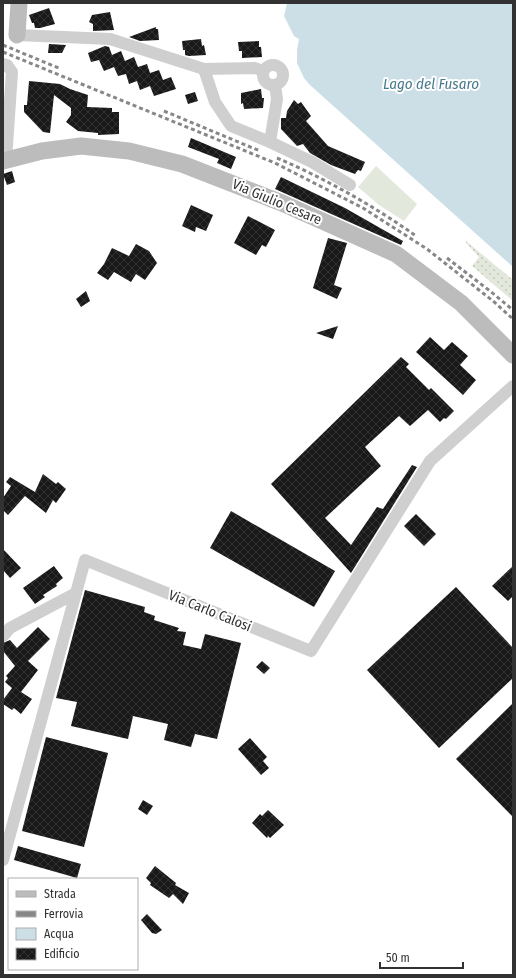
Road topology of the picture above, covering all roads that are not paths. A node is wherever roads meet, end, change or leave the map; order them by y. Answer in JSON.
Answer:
{"nodes":[{"id":1,"x":19,"y":3,"type":"edge"},
{"id":2,"x":17,"y":35,"type":"joint"},
{"id":3,"x":5,"y":64,"type":"edge"},
{"id":4,"x":204,"y":68,"type":"junction"},
{"id":5,"x":263,"y":71,"type":"junction"},
{"id":6,"x":275,"y":85,"type":"junction"},
{"id":7,"x":270,"y":142,"type":"junction"},
{"id":8,"x":4,"y":161,"type":"edge"},
{"id":9,"x":350,"y":185,"type":"dead end"},
{"id":10,"x":513,"y":355,"type":"edge"},
{"id":11,"x":513,"y":386,"type":"edge"},
{"id":12,"x":76,"y":593,"type":"junction"},
{"id":13,"x":3,"y":636,"type":"edge"},
{"id":14,"x":3,"y":860,"type":"edge"}],
"edges":[{"from":1,"to":2,"type":"street"},
{"from":2,"to":4,"type":"street"},
{"from":3,"to":8,"type":"street"},
{"from":4,"to":5,"type":"street"},
{"from":4,"to":7,"type":"street"},
{"from":5,"to":6,"type":"street"},
{"from":5,"to":6,"type":"street"},
{"from":6,"to":7,"type":"street"},
{"from":7,"to":9,"type":"street"},
{"from":8,"to":10,"type":"street","name":"Via Giulio Cesare"},
{"from":11,"to":12,"type":"street","name":"Via Carlo Calosi"},
{"from":12,"to":13,"type":"street"},
{"from":12,"to":14,"type":"street","name":"Via Carlo Calosi"}]}
